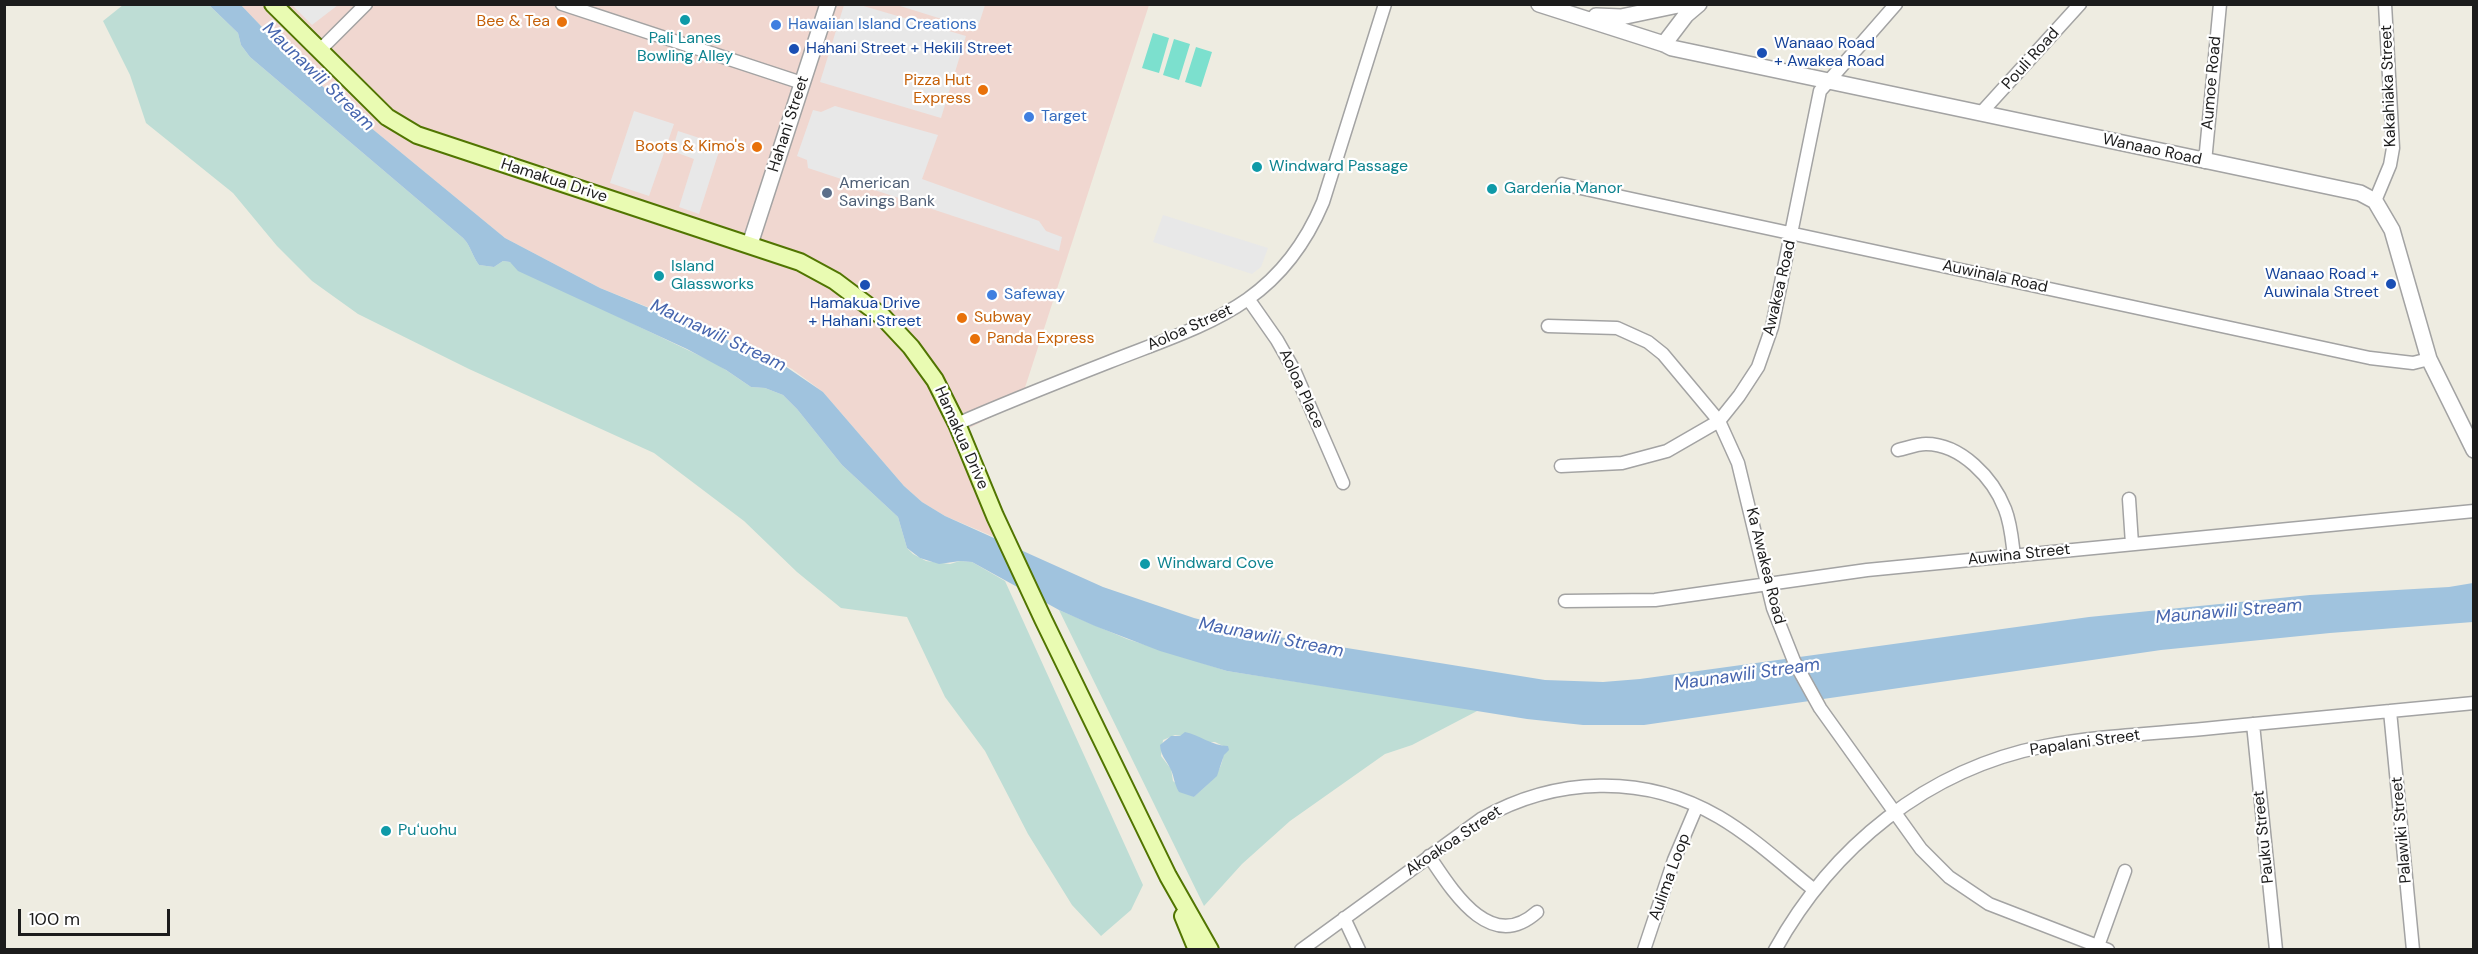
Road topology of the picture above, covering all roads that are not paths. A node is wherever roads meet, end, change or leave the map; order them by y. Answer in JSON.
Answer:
{"nodes":[{"id":1,"x":273,"y":4,"type":"edge"},
{"id":2,"x":366,"y":4,"type":"edge"},
{"id":3,"x":562,"y":4,"type":"edge"},
{"id":4,"x":828,"y":4,"type":"edge"},
{"id":5,"x":1385,"y":4,"type":"edge"},
{"id":6,"x":1539,"y":4,"type":"edge"},
{"id":7,"x":1683,"y":4,"type":"edge"},
{"id":8,"x":1699,"y":4,"type":"edge"},
{"id":9,"x":1896,"y":4,"type":"edge"},
{"id":10,"x":2080,"y":4,"type":"edge"},
{"id":11,"x":2220,"y":4,"type":"edge"},
{"id":12,"x":2385,"y":4,"type":"edge"},
{"id":13,"x":1578,"y":15,"type":"junction"},
{"id":14,"x":1664,"y":44,"type":"junction"},
{"id":15,"x":319,"y":51,"type":"junction"},
{"id":16,"x":802,"y":82,"type":"junction"},
{"id":17,"x":1826,"y":82,"type":"junction"},
{"id":18,"x":1982,"y":113,"type":"junction"},
{"id":19,"x":2205,"y":162,"type":"junction"},
{"id":20,"x":1562,"y":184,"type":"dead end"},
{"id":21,"x":2375,"y":201,"type":"junction"},
{"id":22,"x":1793,"y":234,"type":"junction"},
{"id":23,"x":750,"y":244,"type":"junction"},
{"id":24,"x":1249,"y":300,"type":"junction"},
{"id":25,"x":1548,"y":326,"type":"dead end"},
{"id":26,"x":2429,"y":359,"type":"junction"},
{"id":27,"x":1719,"y":421,"type":"junction"},
{"id":28,"x":957,"y":424,"type":"junction"},
{"id":29,"x":1898,"y":450,"type":"dead end"},
{"id":30,"x":2474,"y":450,"type":"edge"},
{"id":31,"x":1561,"y":466,"type":"dead end"},
{"id":32,"x":1343,"y":483,"type":"dead end"},
{"id":33,"x":2128,"y":500,"type":"dead end"},
{"id":34,"x":2474,"y":511,"type":"edge"},
{"id":35,"x":2132,"y":544,"type":"junction"},
{"id":36,"x":2014,"y":556,"type":"junction"},
{"id":37,"x":1766,"y":584,"type":"junction"},
{"id":38,"x":1565,"y":601,"type":"dead end"},
{"id":39,"x":2474,"y":703,"type":"edge"},
{"id":40,"x":2390,"y":711,"type":"junction"},
{"id":41,"x":2253,"y":724,"type":"junction"},
{"id":42,"x":1697,"y":806,"type":"junction"},
{"id":43,"x":1894,"y":812,"type":"junction"},
{"id":44,"x":1429,"y":856,"type":"junction"},
{"id":45,"x":2125,"y":871,"type":"dead end"},
{"id":46,"x":1168,"y":876,"type":"junction"},
{"id":47,"x":1813,"y":889,"type":"junction"},
{"id":48,"x":1537,"y":912,"type":"dead end"},
{"id":49,"x":1344,"y":918,"type":"junction"},
{"id":50,"x":2103,"y":948,"type":"edge"},
{"id":51,"x":1197,"y":950,"type":"edge"},
{"id":52,"x":1210,"y":950,"type":"edge"},
{"id":53,"x":1301,"y":950,"type":"edge"},
{"id":54,"x":1359,"y":950,"type":"edge"},
{"id":55,"x":1644,"y":950,"type":"edge"},
{"id":56,"x":1774,"y":950,"type":"edge"},
{"id":57,"x":2276,"y":950,"type":"edge"},
{"id":58,"x":2413,"y":950,"type":"edge"}],
"edges":[{"from":1,"to":15,"type":"main road","name":"Hamakua Drive"},
{"from":2,"to":15,"type":"street"},
{"from":3,"to":16,"type":"street"},
{"from":4,"to":16,"type":"street","name":"Hahani Street"},
{"from":5,"to":24,"type":"street","name":"Aoloa Street"},
{"from":6,"to":13,"type":"street"},
{"from":7,"to":13,"type":"street"},
{"from":8,"to":14,"type":"street"},
{"from":9,"to":17,"type":"street","name":"Awakea Road"},
{"from":10,"to":18,"type":"street","name":"Pouli Road"},
{"from":11,"to":19,"type":"street","name":"Aumoe Road"},
{"from":12,"to":21,"type":"street","name":"Kakahiaka Street"},
{"from":13,"to":14,"type":"street","name":"Wanaao Road"},
{"from":14,"to":17,"type":"street","name":"Wanaao Road"},
{"from":15,"to":23,"type":"main road","name":"Hamakua Drive"},
{"from":16,"to":23,"type":"street","name":"Hahani Street"},
{"from":17,"to":18,"type":"street","name":"Wanaao Road"},
{"from":17,"to":22,"type":"street","name":"Awakea Road"},
{"from":18,"to":19,"type":"street","name":"Wanaao Road"},
{"from":19,"to":21,"type":"street","name":"Wanaao Road"},
{"from":20,"to":22,"type":"street","name":"Auwinala Road"},
{"from":21,"to":26,"type":"street"},
{"from":22,"to":26,"type":"street","name":"Auwinala Road"},
{"from":22,"to":27,"type":"street","name":"Awakea Road"},
{"from":23,"to":28,"type":"main road","name":"Hamakua Drive"},
{"from":24,"to":28,"type":"street","name":"Aoloa Street"},
{"from":24,"to":32,"type":"street","name":"Aoloa Place"},
{"from":25,"to":27,"type":"street","name":"Ka Awakea Road"},
{"from":26,"to":30,"type":"street"},
{"from":27,"to":31,"type":"street","name":"Awakea Road"},
{"from":27,"to":37,"type":"street","name":"Ka Awakea Road"},
{"from":28,"to":46,"type":"main road","name":"Hamakua Drive"},
{"from":29,"to":36,"type":"street"},
{"from":33,"to":35,"type":"street"},
{"from":34,"to":35,"type":"street","name":"Auwina Street"},
{"from":35,"to":36,"type":"street","name":"Auwina Street"},
{"from":36,"to":37,"type":"street","name":"Auwina Street"},
{"from":37,"to":38,"type":"street","name":"Auwina Street"},
{"from":37,"to":43,"type":"street","name":"Ka Awakea Road"},
{"from":39,"to":40,"type":"street","name":"Papalani Street"},
{"from":40,"to":41,"type":"street","name":"Papalani Street"},
{"from":40,"to":58,"type":"street","name":"Palawiki Street"},
{"from":41,"to":43,"type":"street","name":"Papalani Street"},
{"from":41,"to":57,"type":"street","name":"Pauku Street"},
{"from":42,"to":44,"type":"street","name":"Akoakoa Street"},
{"from":42,"to":47,"type":"street","name":"Akoakoa Street"},
{"from":42,"to":55,"type":"street","name":"Aulima Loop"},
{"from":43,"to":47,"type":"street","name":"Papalani Street"},
{"from":43,"to":50,"type":"street","name":"Ka Awakea Road"},
{"from":44,"to":48,"type":"street"},
{"from":44,"to":49,"type":"street","name":"Akoakoa Street"},
{"from":45,"to":50,"type":"street"},
{"from":46,"to":51,"type":"main road","name":"Hamakua Drive"},
{"from":46,"to":52,"type":"main road","name":"Hamakua Drive"},
{"from":47,"to":56,"type":"street","name":"Papalani Street"},
{"from":49,"to":53,"type":"street","name":"Akoakoa Street"},
{"from":49,"to":54,"type":"street"}]}
